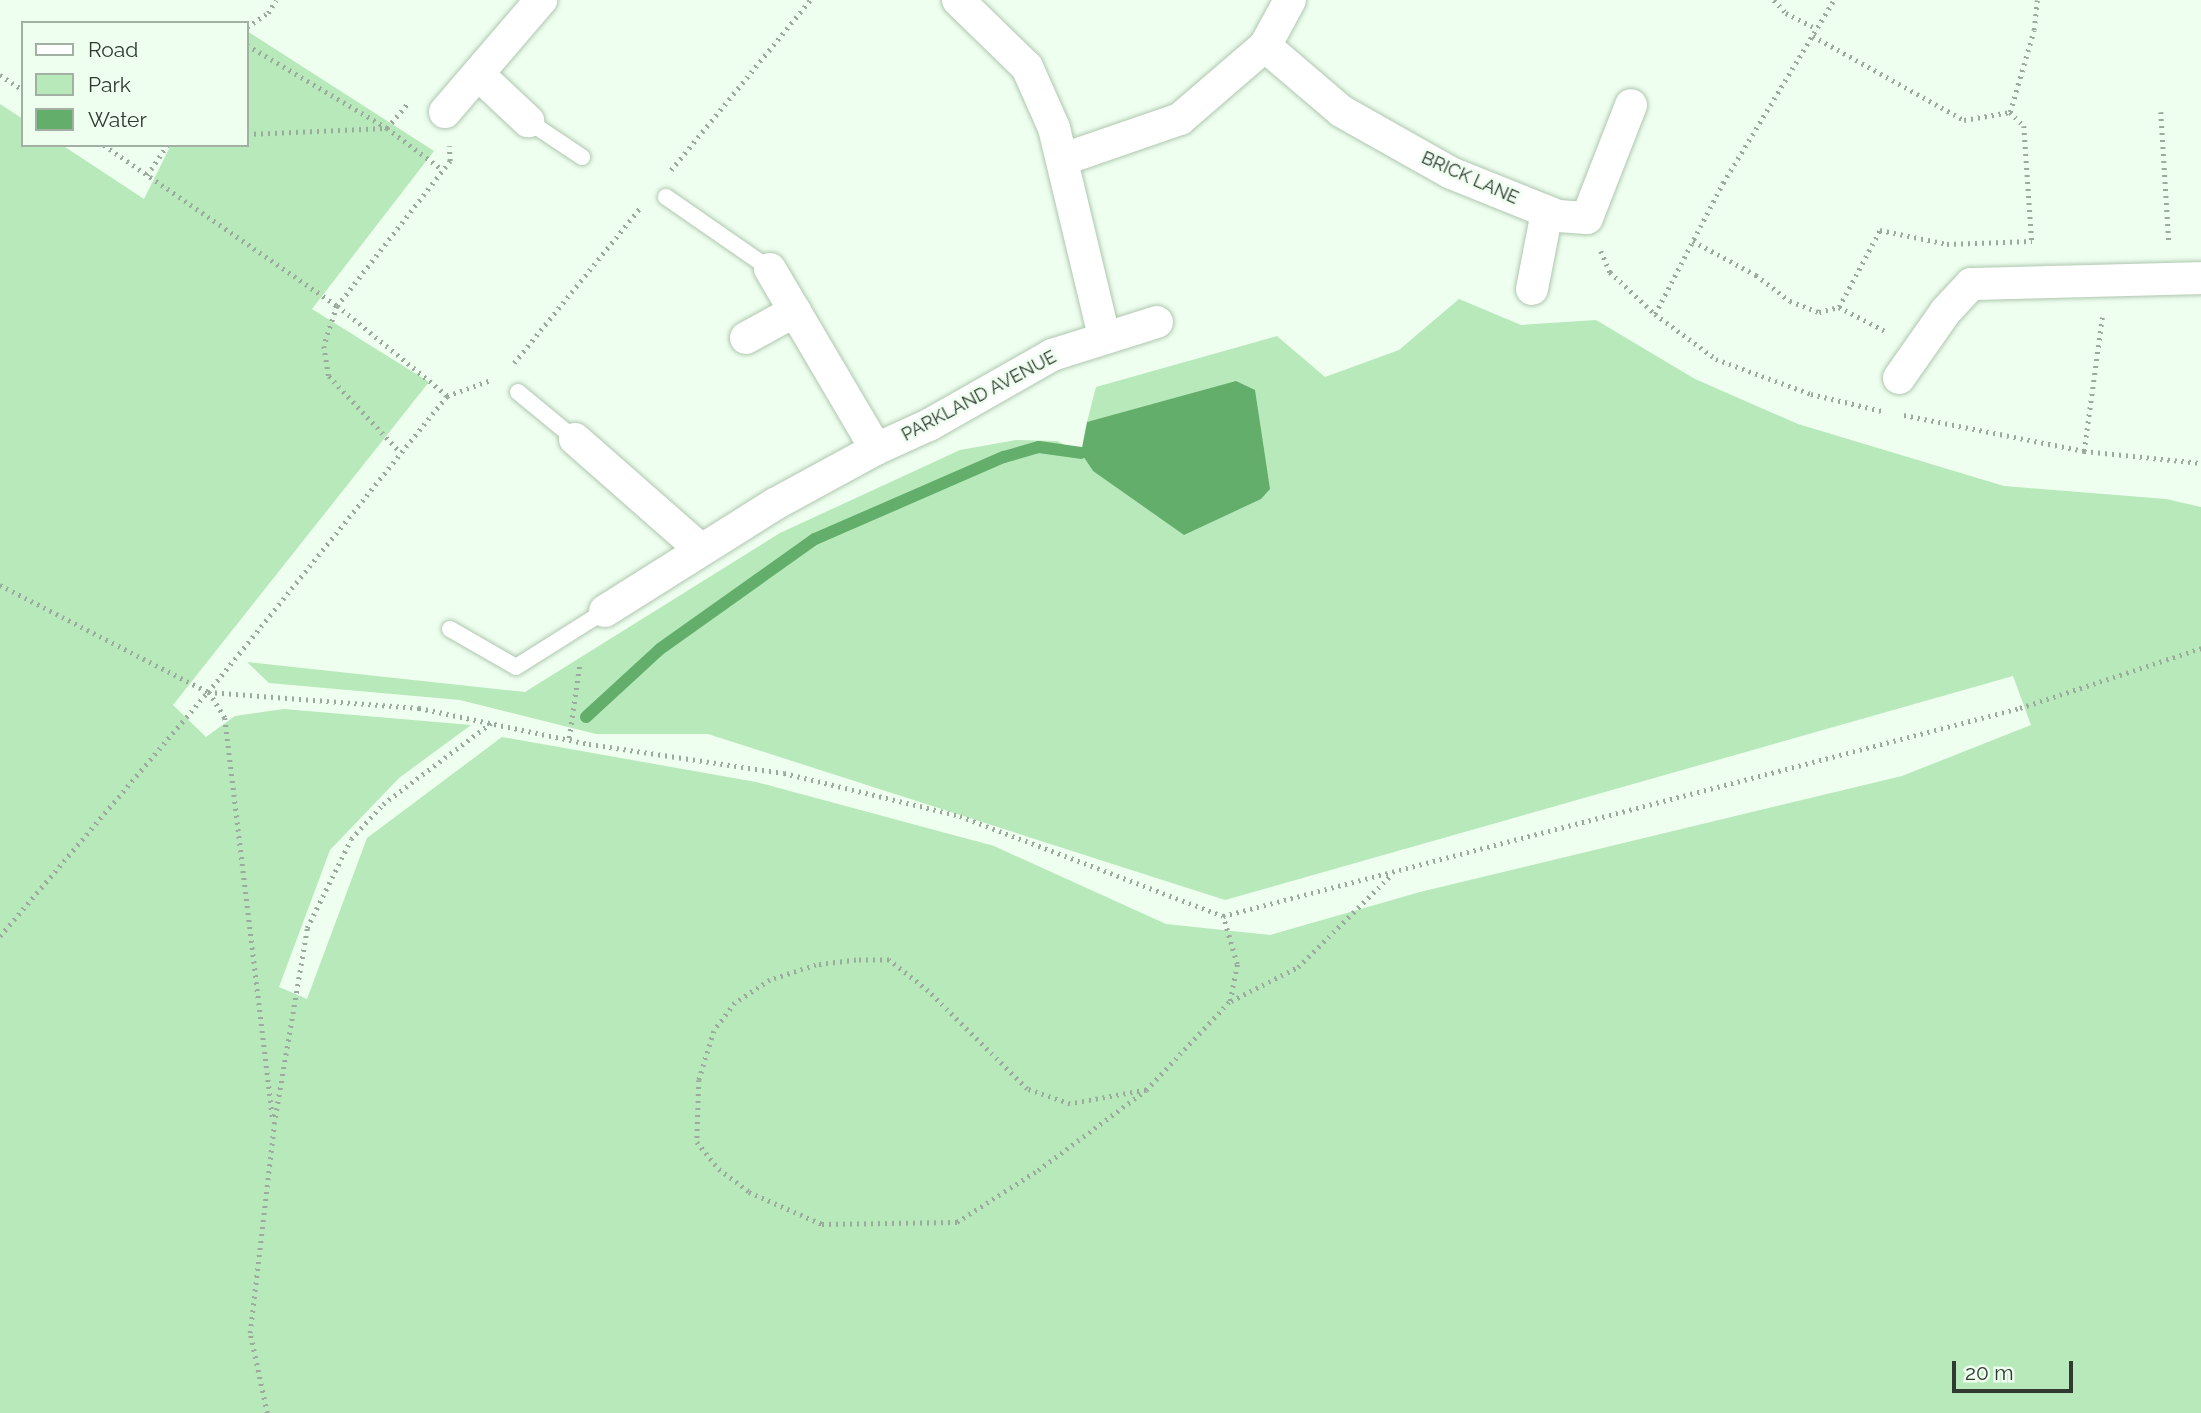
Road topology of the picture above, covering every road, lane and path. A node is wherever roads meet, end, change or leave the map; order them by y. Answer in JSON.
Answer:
{"nodes":[{"id":1,"x":276,"y":0,"type":"edge"},
{"id":2,"x":541,"y":0,"type":"edge"},
{"id":3,"x":810,"y":0,"type":"edge"},
{"id":4,"x":958,"y":0,"type":"edge"},
{"id":5,"x":1290,"y":0,"type":"edge"},
{"id":6,"x":1774,"y":0,"type":"edge"},
{"id":7,"x":1834,"y":0,"type":"edge"},
{"id":8,"x":2037,"y":0,"type":"edge"},
{"id":9,"x":248,"y":26,"type":"edge"},
{"id":10,"x":1817,"y":29,"type":"junction"},
{"id":11,"x":1813,"y":36,"type":"junction"},
{"id":12,"x":248,"y":46,"type":"edge"},
{"id":13,"x":1265,"y":46,"type":"junction"},
{"id":14,"x":478,"y":74,"type":"junction"},
{"id":15,"x":0,"y":75,"type":"edge"},
{"id":16,"x":21,"y":89,"type":"edge"},
{"id":17,"x":413,"y":97,"type":"dead end"},
{"id":18,"x":1631,"y":105,"type":"dead end"},
{"id":19,"x":446,"y":111,"type":"joint"},
{"id":20,"x":2010,"y":112,"type":"junction"},
{"id":21,"x":2161,"y":112,"type":"dead end"},
{"id":22,"x":528,"y":121,"type":"joint"},
{"id":23,"x":387,"y":128,"type":"junction"},
{"id":24,"x":248,"y":134,"type":"edge"},
{"id":25,"x":107,"y":147,"type":"edge"},
{"id":26,"x":166,"y":147,"type":"edge"},
{"id":27,"x":582,"y":157,"type":"dead end"},
{"id":28,"x":1064,"y":159,"type":"junction"},
{"id":29,"x":443,"y":170,"type":"junction"},
{"id":30,"x":147,"y":175,"type":"junction"},
{"id":31,"x":664,"y":178,"type":"dead end"},
{"id":32,"x":666,"y":197,"type":"dead end"},
{"id":33,"x":648,"y":199,"type":"dead end"},
{"id":34,"x":1547,"y":212,"type":"junction"},
{"id":35,"x":1693,"y":241,"type":"junction"},
{"id":36,"x":2032,"y":241,"type":"junction"},
{"id":37,"x":2033,"y":255,"type":"dead end"},
{"id":38,"x":770,"y":269,"type":"joint"},
{"id":39,"x":2108,"y":278,"type":"junction"},
{"id":40,"x":2186,"y":278,"type":"edge"},
{"id":41,"x":1532,"y":289,"type":"dead end"},
{"id":42,"x":337,"y":306,"type":"junction"},
{"id":43,"x":1839,"y":307,"type":"junction"},
{"id":44,"x":794,"y":311,"type":"junction"},
{"id":45,"x":1655,"y":314,"type":"dead end"},
{"id":46,"x":1157,"y":321,"type":"dead end"},
{"id":47,"x":1104,"y":336,"type":"junction"},
{"id":48,"x":746,"y":338,"type":"dead end"},
{"id":49,"x":1919,"y":349,"type":"junction"},
{"id":50,"x":1899,"y":378,"type":"dead end"},
{"id":51,"x":518,"y":392,"type":"dead end"},
{"id":52,"x":447,"y":397,"type":"junction"},
{"id":53,"x":575,"y":439,"type":"joint"},
{"id":54,"x":876,"y":449,"type":"junction"},
{"id":55,"x":2084,"y":451,"type":"dead end"},
{"id":56,"x":400,"y":452,"type":"junction"},
{"id":57,"x":701,"y":549,"type":"junction"},
{"id":58,"x":0,"y":585,"type":"edge"},
{"id":59,"x":605,"y":611,"type":"junction"},
{"id":60,"x":450,"y":629,"type":"dead end"},
{"id":61,"x":2201,"y":648,"type":"edge"},
{"id":62,"x":208,"y":692,"type":"junction"},
{"id":63,"x":491,"y":722,"type":"junction"},
{"id":64,"x":569,"y":738,"type":"junction"},
{"id":65,"x":1392,"y":874,"type":"junction"},
{"id":66,"x":1223,"y":916,"type":"junction"},
{"id":67,"x":0,"y":936,"type":"edge"},
{"id":68,"x":1230,"y":1001,"type":"junction"},
{"id":69,"x":1146,"y":1090,"type":"junction"},
{"id":70,"x":274,"y":1124,"type":"junction"},
{"id":71,"x":267,"y":1413,"type":"edge"}],
"edges":[{"from":1,"to":9,"type":"path"},
{"from":2,"to":14,"type":"street"},
{"from":3,"to":31,"type":"path"},
{"from":4,"to":28,"type":"street"},
{"from":5,"to":13,"type":"street"},
{"from":6,"to":10,"type":"path"},
{"from":7,"to":10,"type":"path"},
{"from":8,"to":20,"type":"path"},
{"from":10,"to":11,"type":"path"},
{"from":11,"to":20,"type":"path"},
{"from":11,"to":35,"type":"path"},
{"from":12,"to":23,"type":"path"},
{"from":13,"to":28,"type":"street"},
{"from":13,"to":34,"type":"street","name":"BRICK LANE"},
{"from":14,"to":19,"type":"street"},
{"from":14,"to":22,"type":"street"},
{"from":15,"to":16,"type":"path"},
{"from":17,"to":23,"type":"path"},
{"from":18,"to":34,"type":"street","name":"BRICK LANE"},
{"from":19,"to":29,"type":"path"},
{"from":20,"to":36,"type":"path"},
{"from":21,"to":40,"type":"path"},
{"from":22,"to":27,"type":"lane"},
{"from":23,"to":24,"type":"path"},
{"from":23,"to":29,"type":"path"},
{"from":25,"to":30,"type":"path"},
{"from":26,"to":30,"type":"path"},
{"from":28,"to":47,"type":"street"},
{"from":29,"to":42,"type":"path"},
{"from":30,"to":42,"type":"path"},
{"from":32,"to":38,"type":"lane"},
{"from":33,"to":52,"type":"path"},
{"from":34,"to":41,"type":"street"},
{"from":35,"to":43,"type":"path"},
{"from":35,"to":45,"type":"path"},
{"from":36,"to":37,"type":"path"},
{"from":36,"to":43,"type":"path"},
{"from":38,"to":44,"type":"street"},
{"from":39,"to":40,"type":"street"},
{"from":39,"to":49,"type":"street"},
{"from":39,"to":55,"type":"path"},
{"from":42,"to":52,"type":"path"},
{"from":42,"to":56,"type":"path"},
{"from":43,"to":49,"type":"path"},
{"from":44,"to":48,"type":"street"},
{"from":44,"to":54,"type":"street"},
{"from":46,"to":47,"type":"street","name":"PARKLAND AVENUE"},
{"from":47,"to":54,"type":"street","name":"PARKLAND AVENUE"},
{"from":49,"to":50,"type":"street"},
{"from":51,"to":53,"type":"lane"},
{"from":52,"to":56,"type":"path"},
{"from":53,"to":57,"type":"street"},
{"from":54,"to":57,"type":"street","name":"PARKLAND AVENUE"},
{"from":56,"to":62,"type":"path"},
{"from":57,"to":59,"type":"street","name":"PARKLAND AVENUE"},
{"from":58,"to":62,"type":"path"},
{"from":59,"to":60,"type":"lane"},
{"from":59,"to":64,"type":"path"},
{"from":61,"to":65,"type":"path"},
{"from":62,"to":63,"type":"path"},
{"from":62,"to":67,"type":"path"},
{"from":62,"to":70,"type":"path"},
{"from":63,"to":64,"type":"path"},
{"from":63,"to":70,"type":"path"},
{"from":64,"to":66,"type":"path"},
{"from":65,"to":66,"type":"path"},
{"from":65,"to":68,"type":"path"},
{"from":66,"to":68,"type":"path"},
{"from":68,"to":69,"type":"path"},
{"from":69,"to":69,"type":"path"},
{"from":70,"to":71,"type":"path"}]}
